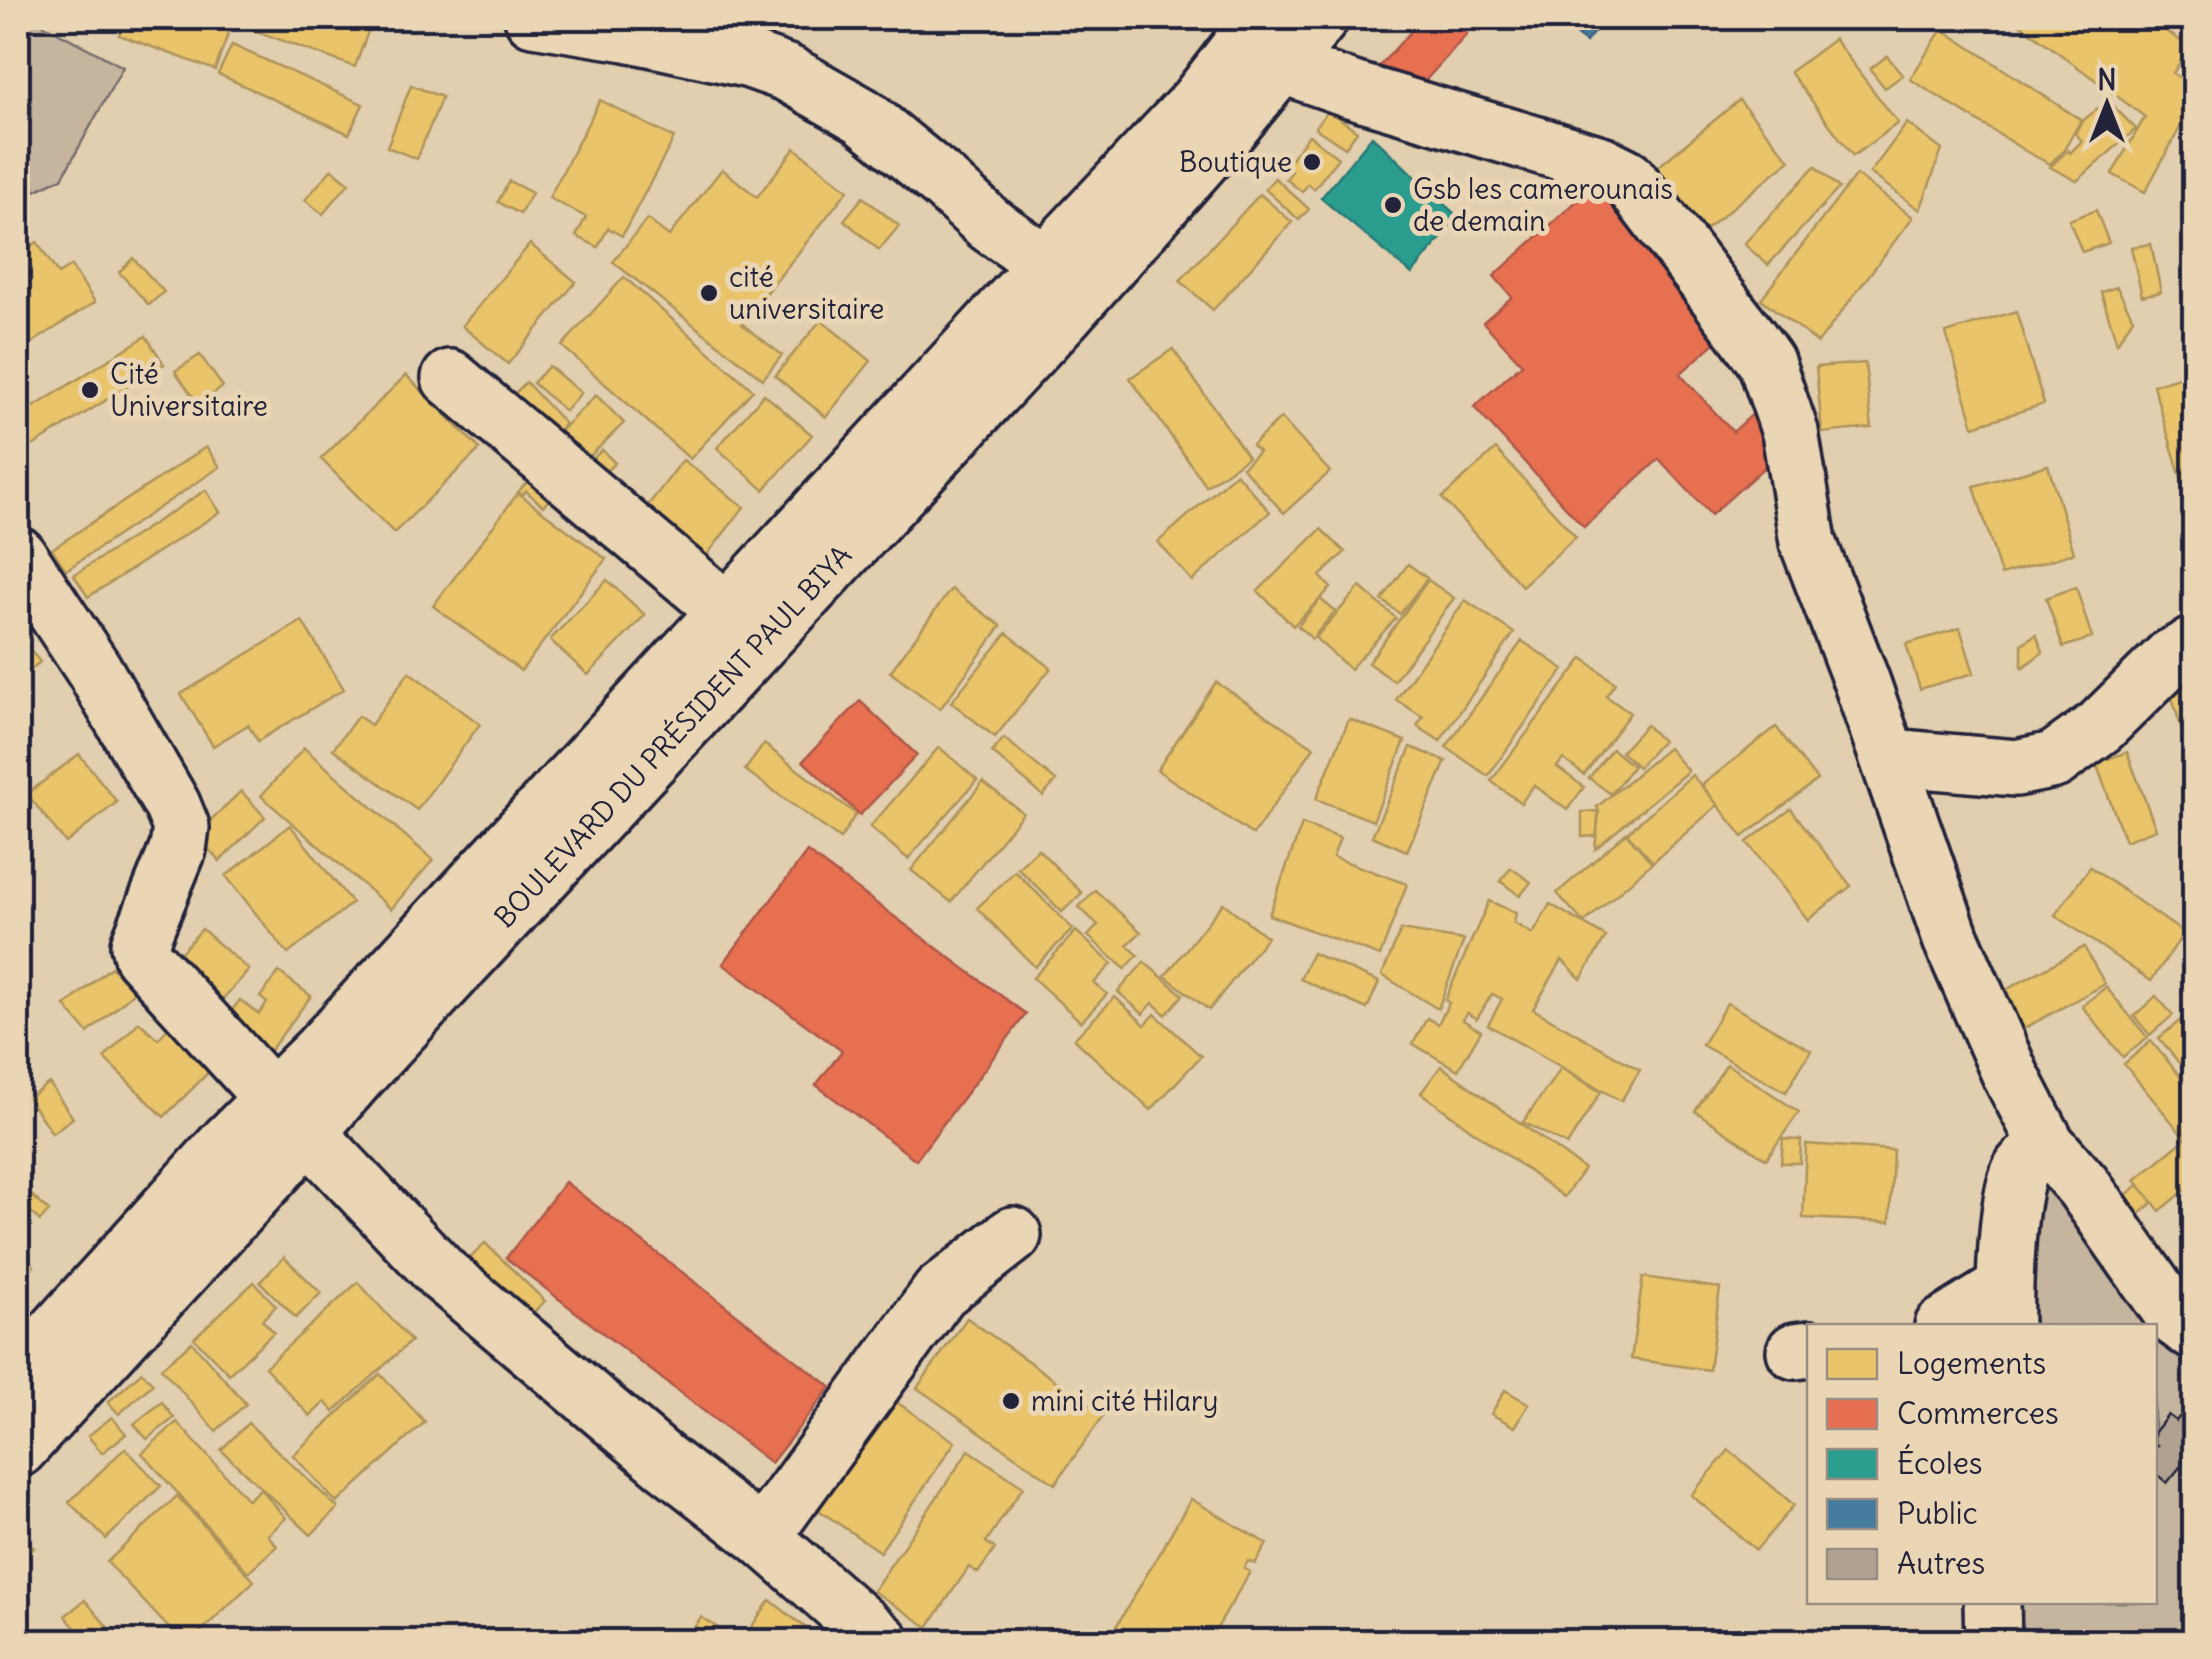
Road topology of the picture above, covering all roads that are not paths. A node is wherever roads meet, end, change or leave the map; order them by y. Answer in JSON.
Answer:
{"nodes":[{"id":1,"x":533,"y":18,"type":"edge"},
{"id":2,"x":1320,"y":18,"type":"edge"},
{"id":3,"x":1272,"y":41,"type":"edge"},
{"id":4,"x":1063,"y":279,"type":"junction"},
{"id":5,"x":450,"y":378,"type":"dead end"},
{"id":6,"x":18,"y":555,"type":"edge"},
{"id":7,"x":727,"y":611,"type":"junction"},
{"id":8,"x":2194,"y":645,"type":"edge"},
{"id":9,"x":1889,"y":757,"type":"junction"},
{"id":10,"x":290,"y":1116,"type":"junction"},
{"id":11,"x":2046,"y":1145,"type":"junction"},
{"id":12,"x":1013,"y":1236,"type":"dead end"},
{"id":13,"x":2004,"y":1307,"type":"edge"},
{"id":14,"x":1950,"y":1324,"type":"edge"},
{"id":15,"x":2194,"y":1332,"type":"edge"},
{"id":16,"x":18,"y":1374,"type":"edge"},
{"id":17,"x":18,"y":1449,"type":"edge"},
{"id":18,"x":762,"y":1537,"type":"junction"},
{"id":19,"x":1992,"y":1604,"type":"edge"},
{"id":20,"x":882,"y":1642,"type":"edge"},
{"id":21,"x":1993,"y":1642,"type":"edge"}],
"edges":[{"from":1,"to":4,"type":"street"},
{"from":2,"to":3,"type":"street","name":"BOULEVARD DU PRÉSIDENT PAUL BIYA"},
{"from":3,"to":4,"type":"street","name":"BOULEVARD DU PRÉSIDENT PAUL BIYA"},
{"from":3,"to":9,"type":"street"},
{"from":4,"to":7,"type":"street","name":"BOULEVARD DU PRÉSIDENT PAUL BIYA"},
{"from":4,"to":10,"type":"street","name":"BOULEVARD DU PRÉSIDENT PAUL BIYA"},
{"from":5,"to":7,"type":"street"},
{"from":6,"to":10,"type":"street"},
{"from":7,"to":10,"type":"street","name":"BOULEVARD DU PRÉSIDENT PAUL BIYA"},
{"from":8,"to":9,"type":"street"},
{"from":9,"to":11,"type":"street"},
{"from":10,"to":16,"type":"street","name":"BOULEVARD DU PRÉSIDENT PAUL BIYA"},
{"from":10,"to":17,"type":"street","name":"BOULEVARD DU PRÉSIDENT PAUL BIYA"},
{"from":10,"to":18,"type":"street"},
{"from":11,"to":13,"type":"street"},
{"from":11,"to":15,"type":"street"},
{"from":12,"to":18,"type":"street"},
{"from":13,"to":14,"type":"street"},
{"from":18,"to":20,"type":"street"},
{"from":19,"to":21,"type":"street"}]}
